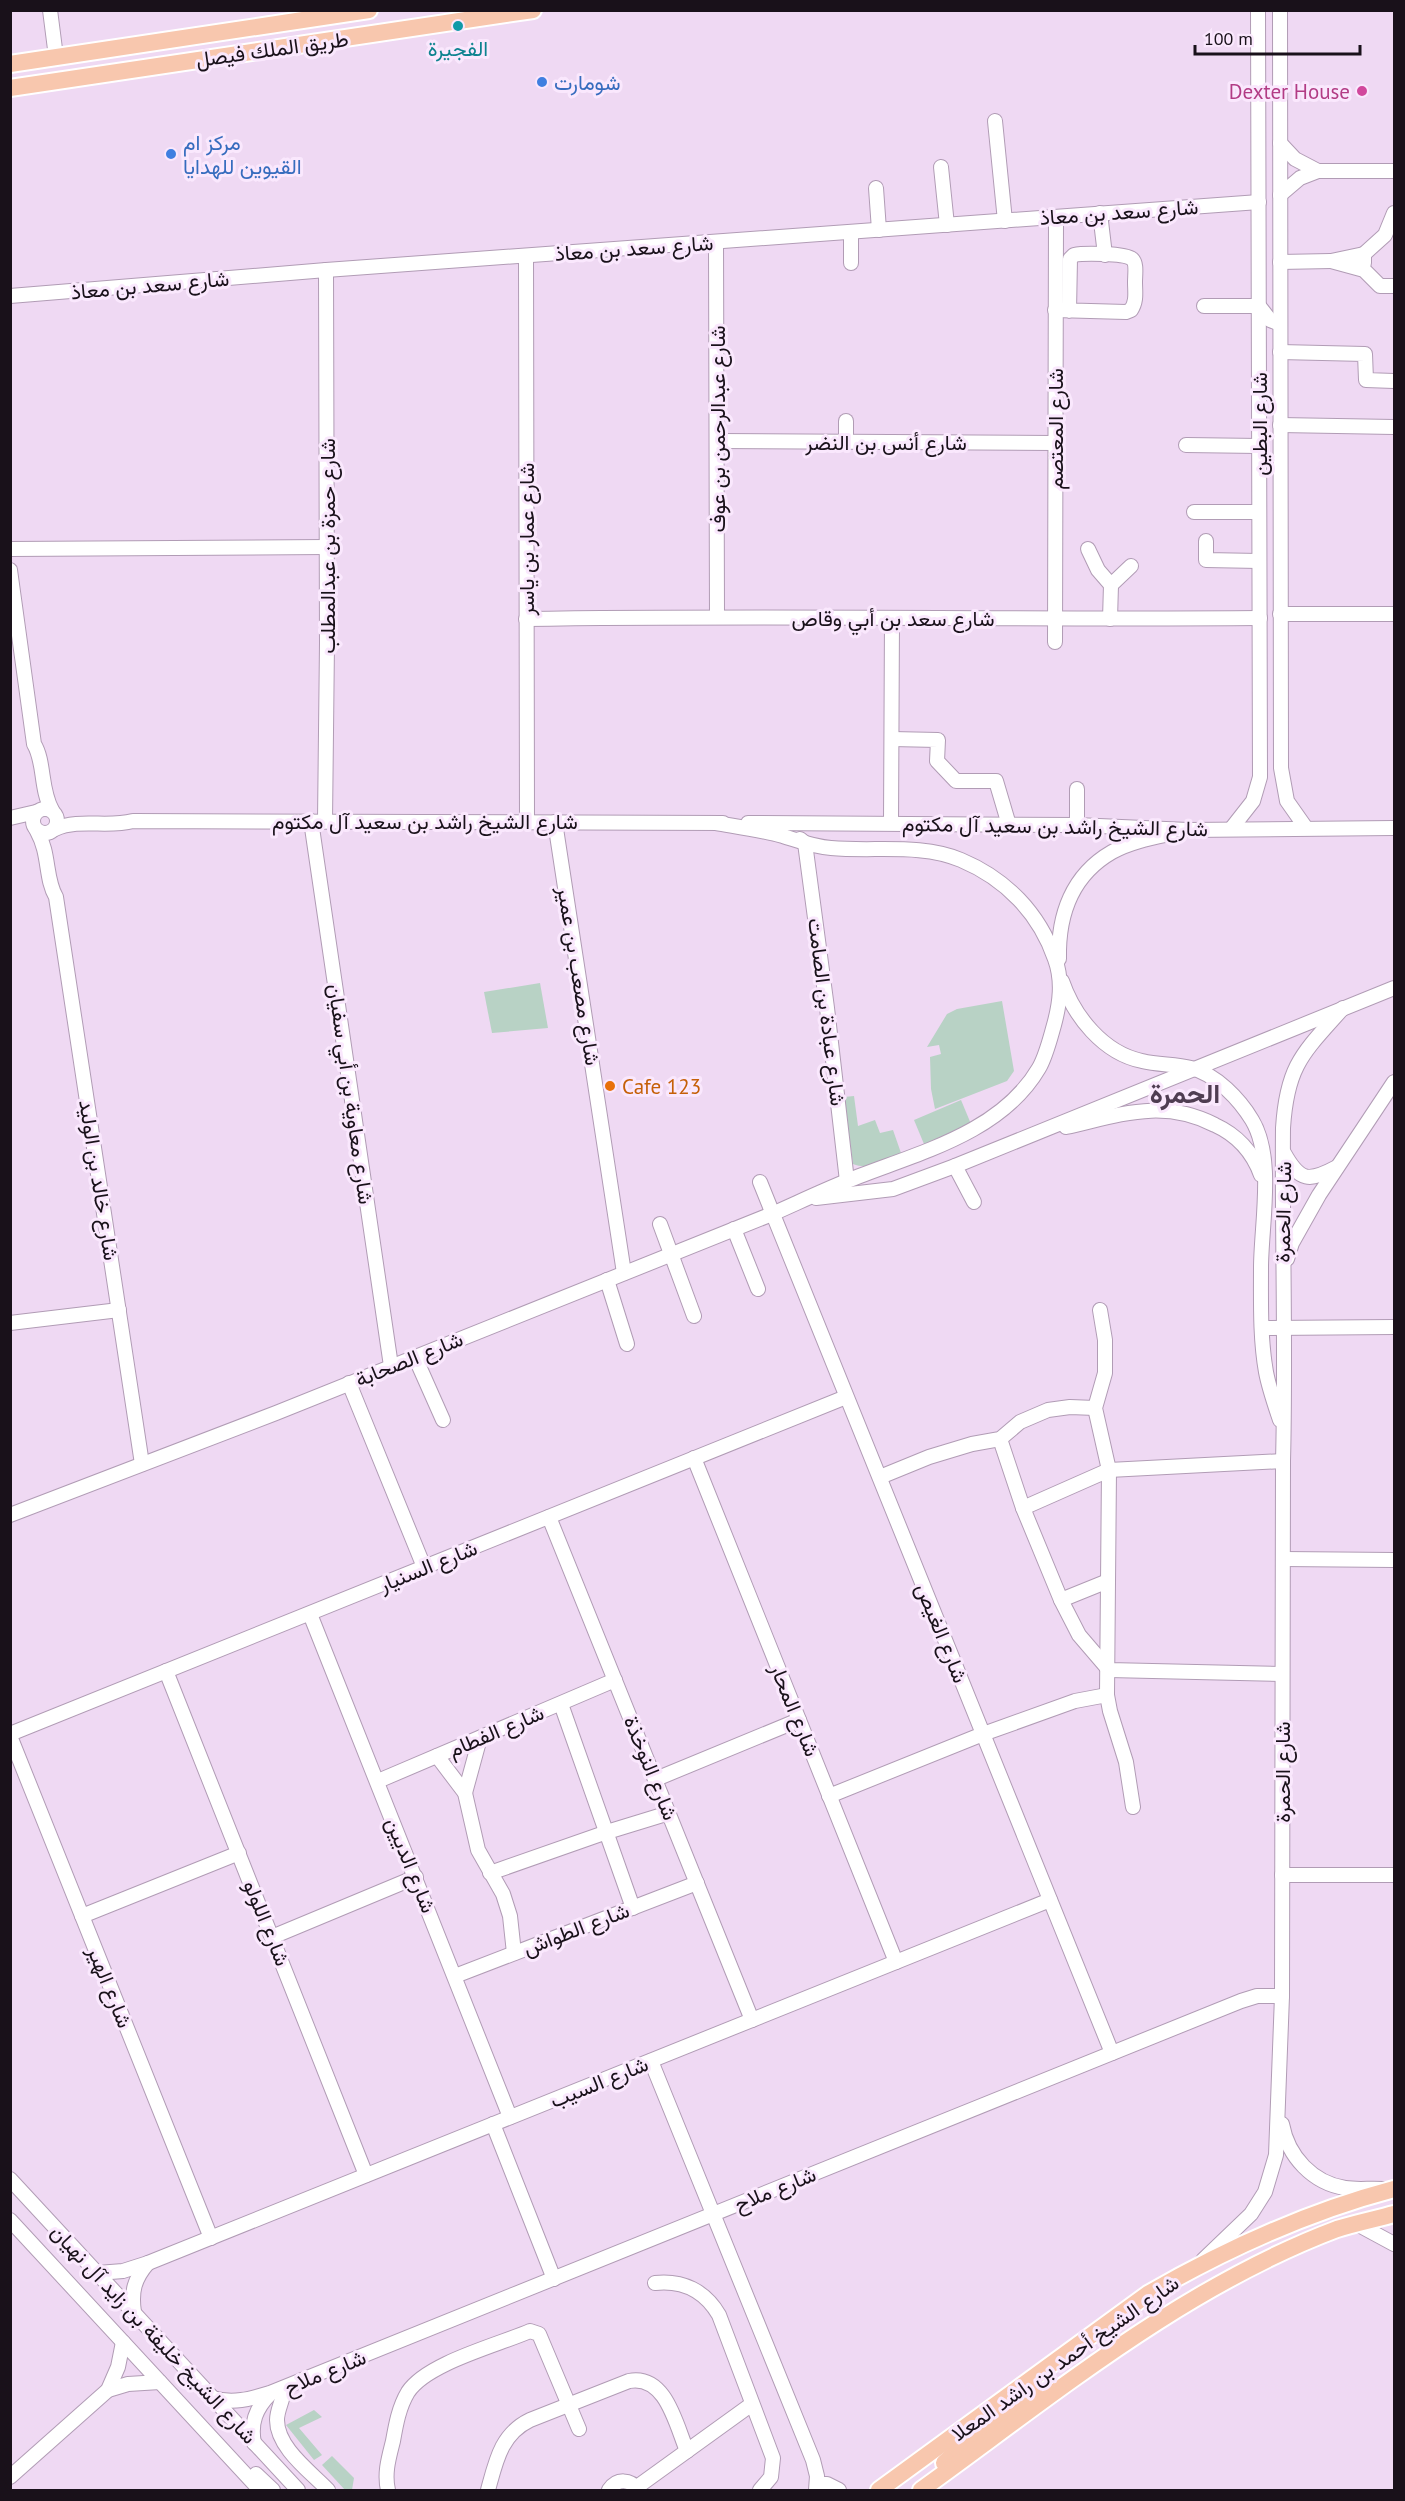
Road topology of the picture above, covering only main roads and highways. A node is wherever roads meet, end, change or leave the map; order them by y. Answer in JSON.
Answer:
{"nodes":[{"id":1,"x":369,"y":10,"type":"edge"},
{"id":2,"x":533,"y":10,"type":"edge"},
{"id":3,"x":10,"y":64,"type":"edge"},
{"id":4,"x":10,"y":88,"type":"edge"},
{"id":5,"x":1394,"y":2189,"type":"edge"},
{"id":6,"x":1395,"y":2214,"type":"edge"},
{"id":7,"x":1032,"y":2380,"type":"junction"},
{"id":8,"x":924,"y":2488,"type":"edge"},
{"id":9,"x":879,"y":2490,"type":"edge"}],
"edges":[{"from":1,"to":3,"type":"main road","name":"طريق الملك فيصل"},
{"from":2,"to":4,"type":"main road","name":"طريق الملك فيصل"},
{"from":5,"to":7,"type":"main road","name":"شارع الشيخ أحمد بن راشد المعلا"},
{"from":6,"to":8,"type":"main road","name":"شارع الشيخ أحمد بن راشد المعلا"},
{"from":7,"to":8,"type":"main road"},
{"from":7,"to":9,"type":"main road","name":"شارع الشيخ أحمد بن راشد المعلا"}]}
